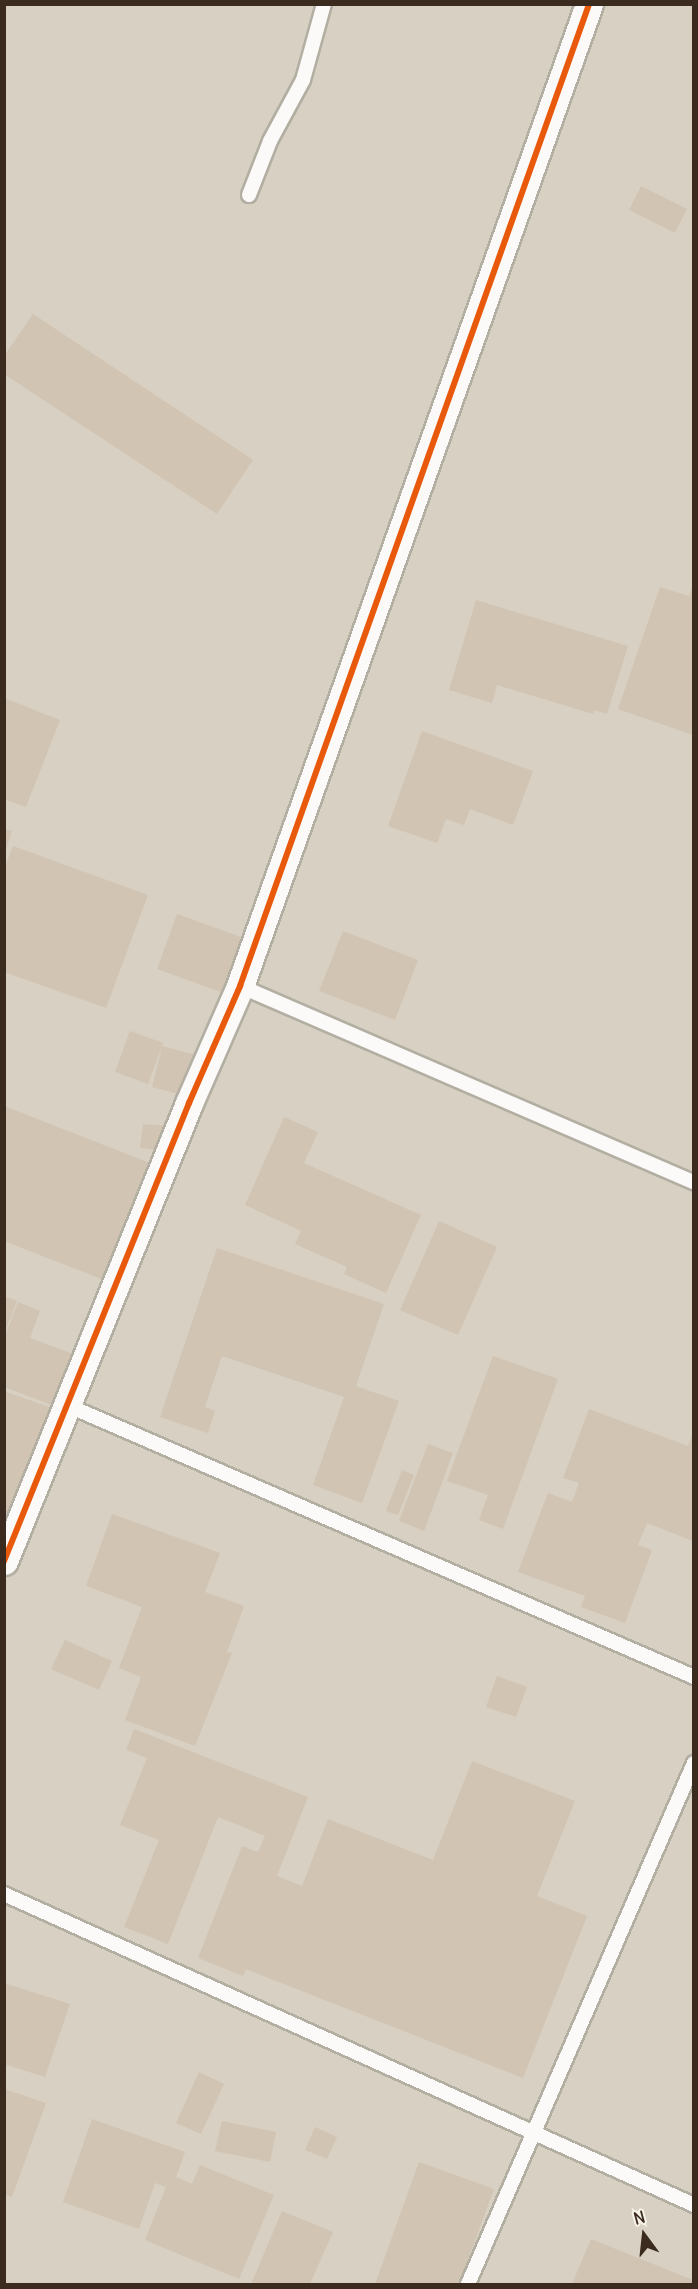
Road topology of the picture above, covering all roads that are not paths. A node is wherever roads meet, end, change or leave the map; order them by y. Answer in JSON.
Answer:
{"nodes":[{"id":1,"x":324,"y":4,"type":"edge"},
{"id":2,"x":589,"y":4,"type":"edge"},
{"id":3,"x":249,"y":195,"type":"dead end"},
{"id":4,"x":240,"y":986,"type":"junction"},
{"id":5,"x":693,"y":1182,"type":"edge"},
{"id":6,"x":69,"y":1406,"type":"junction"},
{"id":7,"x":4,"y":1561,"type":"edge"},
{"id":8,"x":693,"y":1677,"type":"edge"},
{"id":9,"x":693,"y":1763,"type":"edge"},
{"id":10,"x":4,"y":1894,"type":"edge"},
{"id":11,"x":535,"y":2134,"type":"junction"},
{"id":12,"x":693,"y":2205,"type":"edge"},
{"id":13,"x":468,"y":2284,"type":"edge"}],
"edges":[{"from":1,"to":3,"type":"lane"},
{"from":2,"to":4,"type":"street"},
{"from":4,"to":5,"type":"lane"},
{"from":4,"to":6,"type":"street"},
{"from":6,"to":7,"type":"street"},
{"from":6,"to":8,"type":"lane"},
{"from":9,"to":11,"type":"lane"},
{"from":10,"to":11,"type":"lane"},
{"from":11,"to":12,"type":"lane"},
{"from":11,"to":13,"type":"lane"}]}
